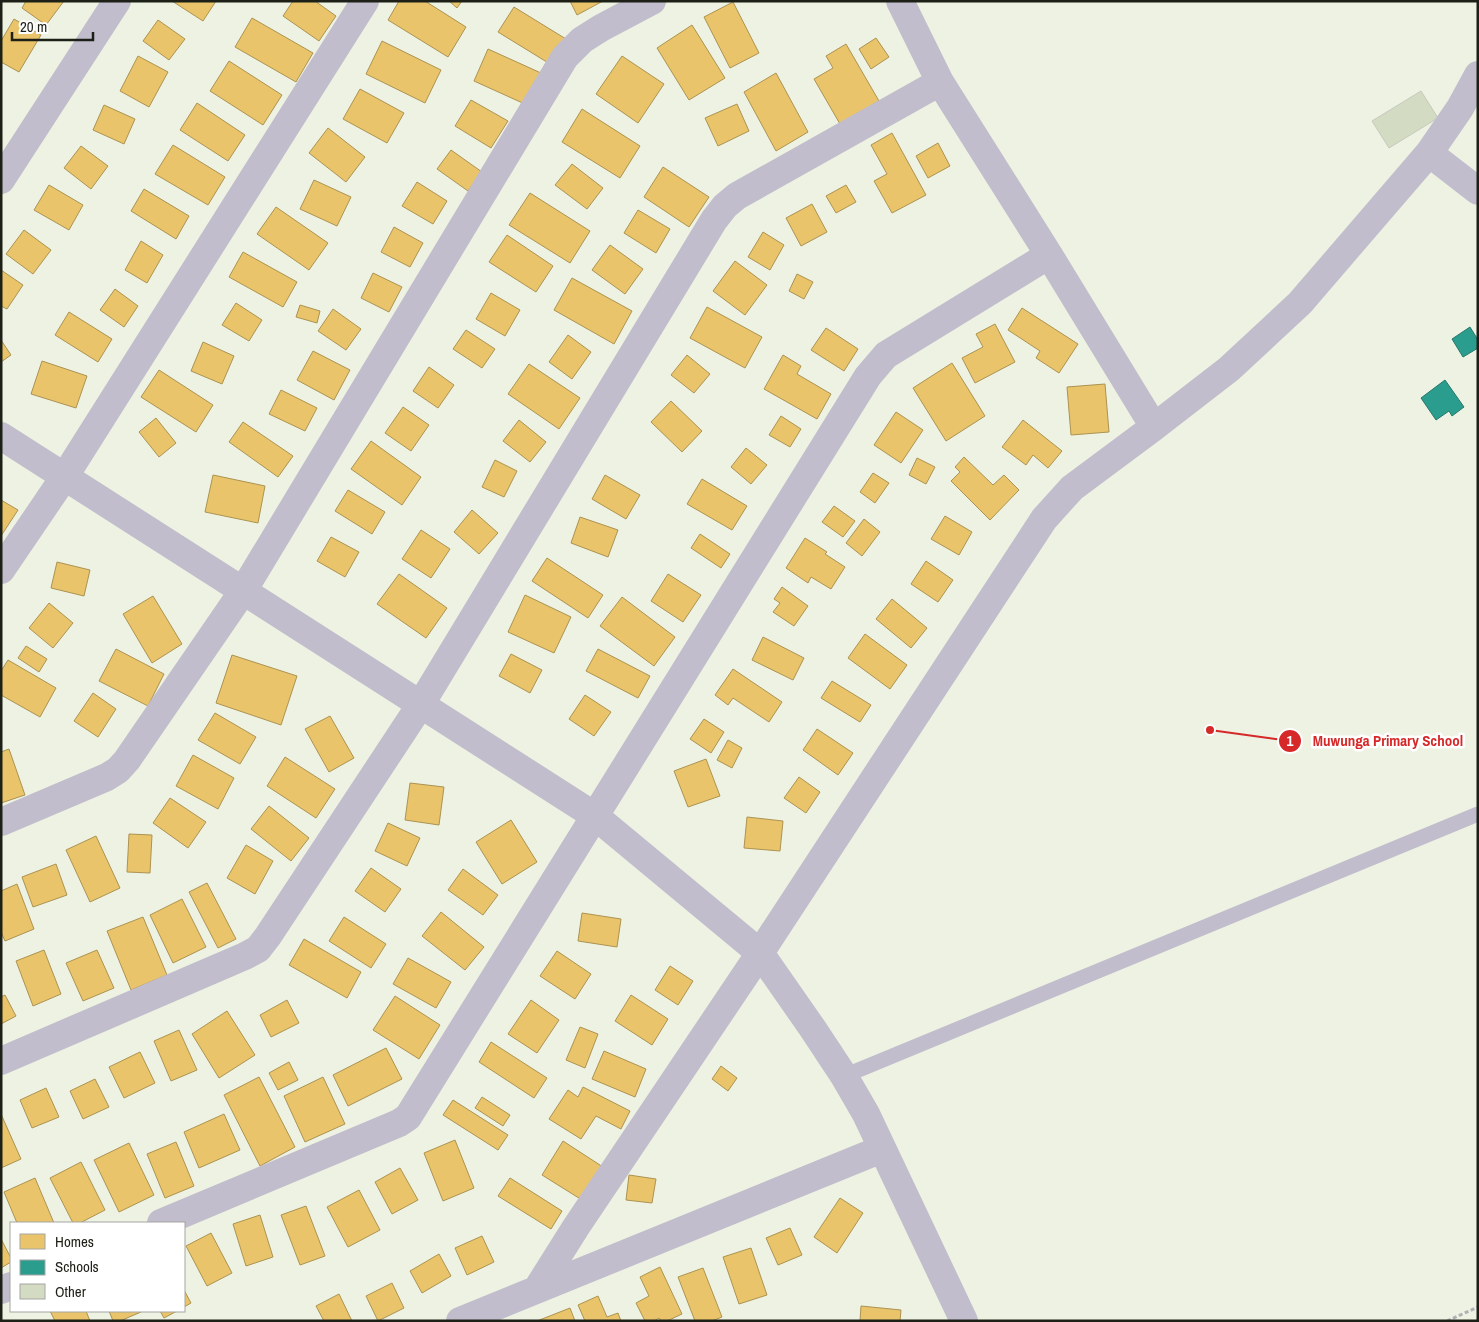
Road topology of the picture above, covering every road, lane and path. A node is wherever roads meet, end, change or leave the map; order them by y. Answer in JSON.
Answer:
{"nodes":[{"id":1,"x":117,"y":1,"type":"edge"},
{"id":2,"x":365,"y":1,"type":"edge"},
{"id":3,"x":652,"y":1,"type":"edge"},
{"id":4,"x":900,"y":1,"type":"edge"},
{"id":5,"x":1478,"y":74,"type":"edge"},
{"id":6,"x":940,"y":82,"type":"junction"},
{"id":7,"x":1429,"y":153,"type":"junction"},
{"id":8,"x":1,"y":180,"type":"edge"},
{"id":9,"x":1478,"y":191,"type":"edge"},
{"id":10,"x":1049,"y":255,"type":"junction"},
{"id":11,"x":1154,"y":427,"type":"junction"},
{"id":12,"x":1,"y":436,"type":"edge"},
{"id":13,"x":65,"y":476,"type":"junction"},
{"id":14,"x":1,"y":570,"type":"edge"},
{"id":15,"x":243,"y":591,"type":"junction"},
{"id":16,"x":421,"y":704,"type":"junction"},
{"id":17,"x":1478,"y":814,"type":"edge"},
{"id":18,"x":595,"y":816,"type":"junction"},
{"id":19,"x":1,"y":822,"type":"edge"},
{"id":20,"x":760,"y":953,"type":"junction"},
{"id":21,"x":1,"y":1060,"type":"edge"},
{"id":22,"x":844,"y":1076,"type":"junction"},
{"id":23,"x":882,"y":1149,"type":"junction"},
{"id":24,"x":163,"y":1222,"type":"edge"},
{"id":25,"x":537,"y":1289,"type":"junction"},
{"id":26,"x":1478,"y":1307,"type":"edge"},
{"id":27,"x":460,"y":1321,"type":"edge"},
{"id":28,"x":964,"y":1321,"type":"edge"},
{"id":29,"x":1447,"y":1321,"type":"edge"}],
"edges":[{"from":1,"to":8,"type":"street"},
{"from":2,"to":13,"type":"street"},
{"from":3,"to":15,"type":"street"},
{"from":4,"to":6,"type":"street"},
{"from":5,"to":7,"type":"street"},
{"from":6,"to":10,"type":"street"},
{"from":6,"to":16,"type":"street"},
{"from":7,"to":9,"type":"street"},
{"from":7,"to":11,"type":"street"},
{"from":10,"to":11,"type":"street"},
{"from":10,"to":18,"type":"street"},
{"from":11,"to":20,"type":"street"},
{"from":12,"to":13,"type":"street"},
{"from":13,"to":14,"type":"street"},
{"from":13,"to":15,"type":"street"},
{"from":15,"to":16,"type":"street"},
{"from":15,"to":19,"type":"street"},
{"from":16,"to":18,"type":"street"},
{"from":16,"to":21,"type":"street"},
{"from":17,"to":22,"type":"lane"},
{"from":18,"to":20,"type":"street"},
{"from":18,"to":24,"type":"street"},
{"from":20,"to":22,"type":"street"},
{"from":20,"to":25,"type":"street"},
{"from":22,"to":23,"type":"street"},
{"from":23,"to":25,"type":"street"},
{"from":23,"to":28,"type":"street"},
{"from":25,"to":27,"type":"street"},
{"from":26,"to":29,"type":"path"}]}
